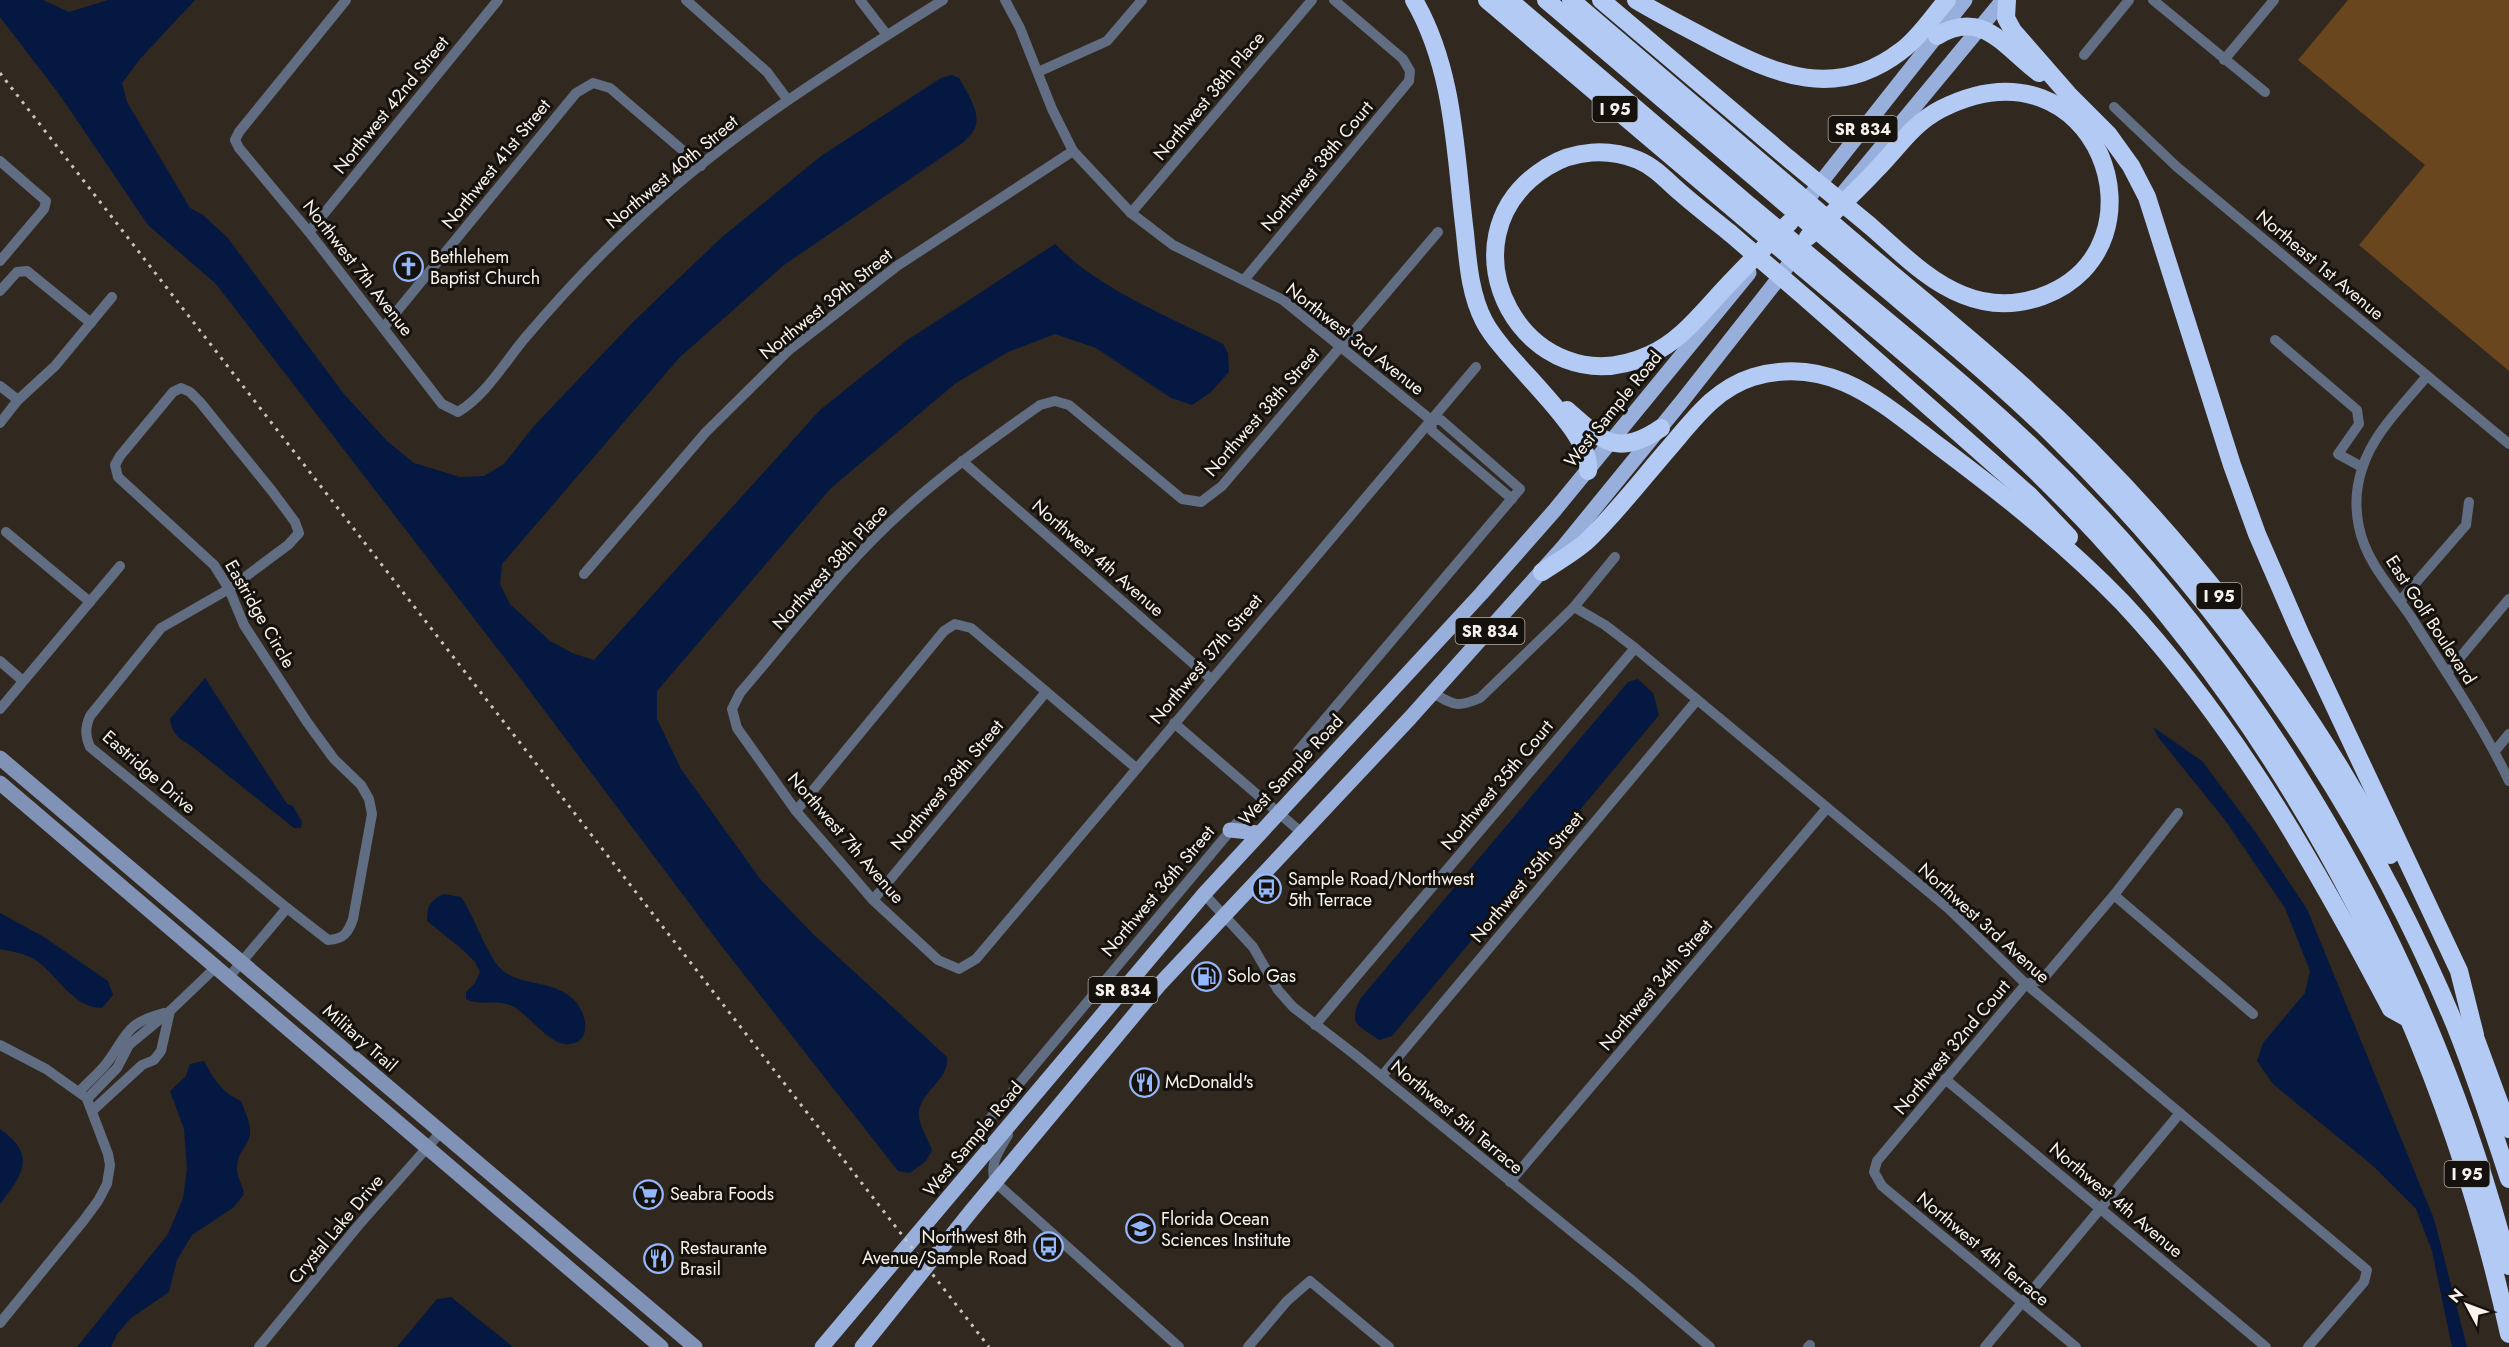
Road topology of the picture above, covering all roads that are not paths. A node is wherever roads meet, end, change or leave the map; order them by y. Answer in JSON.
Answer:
{"nodes":[{"id":1,"x":346,"y":0,"type":"edge"},
{"id":2,"x":498,"y":0,"type":"edge"},
{"id":3,"x":686,"y":0,"type":"edge"},
{"id":4,"x":860,"y":0,"type":"edge"},
{"id":5,"x":943,"y":0,"type":"edge"},
{"id":6,"x":1005,"y":0,"type":"edge"},
{"id":7,"x":1142,"y":0,"type":"edge"},
{"id":8,"x":1312,"y":0,"type":"edge"},
{"id":9,"x":1334,"y":0,"type":"edge"},
{"id":10,"x":1413,"y":0,"type":"edge"},
{"id":11,"x":1487,"y":0,"type":"edge"},
{"id":12,"x":1509,"y":0,"type":"edge"},
{"id":13,"x":1546,"y":0,"type":"edge"},
{"id":14,"x":1571,"y":0,"type":"edge"},
{"id":15,"x":1601,"y":0,"type":"edge"},
{"id":16,"x":1636,"y":0,"type":"edge"},
{"id":17,"x":1947,"y":0,"type":"edge"},
{"id":18,"x":1965,"y":0,"type":"edge"},
{"id":19,"x":2005,"y":0,"type":"edge"},
{"id":20,"x":2129,"y":0,"type":"edge"},
{"id":21,"x":2153,"y":0,"type":"edge"},
{"id":22,"x":2274,"y":0,"type":"edge"},
{"id":23,"x":1980,"y":28,"type":"junction"},
{"id":24,"x":887,"y":35,"type":"junction"},
{"id":25,"x":1937,"y":36,"type":"junction"},
{"id":26,"x":2084,"y":55,"type":"dead end"},
{"id":27,"x":2224,"y":60,"type":"junction"},
{"id":28,"x":1038,"y":72,"type":"junction"},
{"id":29,"x":2265,"y":92,"type":"dead end"},
{"id":30,"x":2068,"y":94,"type":"junction"},
{"id":31,"x":787,"y":99,"type":"junction"},
{"id":32,"x":2114,"y":106,"type":"dead end"},
{"id":33,"x":1073,"y":151,"type":"junction"},
{"id":34,"x":0,"y":161,"type":"edge"},
{"id":35,"x":701,"y":166,"type":"junction"},
{"id":36,"x":1771,"y":181,"type":"junction"},
{"id":37,"x":1747,"y":212,"type":"junction"},
{"id":38,"x":1131,"y":213,"type":"junction"},
{"id":39,"x":1790,"y":222,"type":"junction"},
{"id":40,"x":309,"y":232,"type":"junction"},
{"id":41,"x":1438,"y":232,"type":"dead end"},
{"id":42,"x":1808,"y":237,"type":"junction"},
{"id":43,"x":1849,"y":248,"type":"junction"},
{"id":44,"x":0,"y":261,"type":"edge"},
{"id":45,"x":1826,"y":279,"type":"junction"},
{"id":46,"x":1244,"y":280,"type":"junction"},
{"id":47,"x":0,"y":291,"type":"edge"},
{"id":48,"x":112,"y":297,"type":"dead end"},
{"id":49,"x":91,"y":322,"type":"junction"},
{"id":50,"x":384,"y":327,"type":"junction"},
{"id":51,"x":2276,"y":340,"type":"dead end"},
{"id":52,"x":1341,"y":346,"type":"junction"},
{"id":53,"x":1476,"y":367,"type":"dead end"},
{"id":54,"x":2427,"y":376,"type":"junction"},
{"id":55,"x":0,"y":386,"type":"edge"},
{"id":56,"x":18,"y":400,"type":"junction"},
{"id":57,"x":1056,"y":400,"type":"joint"},
{"id":58,"x":1557,"y":408,"type":"junction"},
{"id":59,"x":458,"y":412,"type":"joint"},
{"id":60,"x":1431,"y":420,"type":"junction"},
{"id":61,"x":0,"y":423,"type":"edge"},
{"id":62,"x":1661,"y":428,"type":"junction"},
{"id":63,"x":1611,"y":444,"type":"junction"},
{"id":64,"x":2509,"y":444,"type":"edge"},
{"id":65,"x":962,"y":461,"type":"junction"},
{"id":66,"x":2362,"y":467,"type":"junction"},
{"id":67,"x":1588,"y":471,"type":"junction"},
{"id":68,"x":1512,"y":499,"type":"junction"},
{"id":69,"x":2469,"y":502,"type":"dead end"},
{"id":70,"x":6,"y":532,"type":"dead end"},
{"id":71,"x":299,"y":533,"type":"joint"},
{"id":72,"x":1616,"y":557,"type":"dead end"},
{"id":73,"x":120,"y":566,"type":"dead end"},
{"id":74,"x":1542,"y":572,"type":"junction"},
{"id":75,"x":584,"y":574,"type":"dead end"},
{"id":76,"x":229,"y":589,"type":"junction"},
{"id":77,"x":2509,"y":599,"type":"edge"},
{"id":78,"x":2400,"y":601,"type":"junction"},
{"id":79,"x":90,"y":602,"type":"junction"},
{"id":80,"x":2123,"y":603,"type":"junction"},
{"id":81,"x":1574,"y":607,"type":"junction"},
{"id":82,"x":1635,"y":648,"type":"junction"},
{"id":83,"x":0,"y":662,"type":"edge"},
{"id":84,"x":2447,"y":673,"type":"junction"},
{"id":85,"x":1211,"y":679,"type":"junction"},
{"id":86,"x":23,"y":681,"type":"junction"},
{"id":87,"x":1046,"y":692,"type":"junction"},
{"id":88,"x":1433,"y":693,"type":"junction"},
{"id":89,"x":1697,"y":700,"type":"junction"},
{"id":90,"x":0,"y":709,"type":"edge"},
{"id":91,"x":732,"y":709,"type":"joint"},
{"id":92,"x":1174,"y":723,"type":"junction"},
{"id":93,"x":2509,"y":734,"type":"edge"},
{"id":94,"x":2495,"y":751,"type":"junction"},
{"id":95,"x":1298,"y":752,"type":"dead end"},
{"id":96,"x":0,"y":758,"type":"edge"},
{"id":97,"x":1136,"y":768,"type":"junction"},
{"id":98,"x":2509,"y":781,"type":"edge"},
{"id":99,"x":0,"y":783,"type":"edge"},
{"id":100,"x":1827,"y":808,"type":"junction"},
{"id":101,"x":795,"y":811,"type":"junction"},
{"id":102,"x":1278,"y":812,"type":"junction"},
{"id":103,"x":2178,"y":813,"type":"dead end"},
{"id":104,"x":1241,"y":818,"type":"dead end"},
{"id":105,"x":1230,"y":830,"type":"junction"},
{"id":106,"x":1258,"y":833,"type":"junction"},
{"id":107,"x":1302,"y":833,"type":"junction"},
{"id":108,"x":1204,"y":894,"type":"junction"},
{"id":109,"x":2114,"y":895,"type":"junction"},
{"id":110,"x":873,"y":900,"type":"junction"},
{"id":111,"x":287,"y":908,"type":"junction"},
{"id":112,"x":1224,"y":915,"type":"junction"},
{"id":113,"x":241,"y":963,"type":"junction"},
{"id":114,"x":959,"y":969,"type":"joint"},
{"id":115,"x":223,"y":972,"type":"junction"},
{"id":116,"x":2026,"y":984,"type":"junction"},
{"id":117,"x":170,"y":1011,"type":"junction"},
{"id":118,"x":2253,"y":1014,"type":"dead end"},
{"id":119,"x":2409,"y":1019,"type":"junction"},
{"id":120,"x":1315,"y":1025,"type":"junction"},
{"id":121,"x":2475,"y":1035,"type":"junction"},
{"id":122,"x":0,"y":1045,"type":"edge"},
{"id":123,"x":1382,"y":1076,"type":"junction"},
{"id":124,"x":1945,"y":1079,"type":"junction"},
{"id":125,"x":83,"y":1095,"type":"junction"},
{"id":126,"x":1007,"y":1099,"type":"junction"},
{"id":127,"x":92,"y":1111,"type":"junction"},
{"id":128,"x":2180,"y":1113,"type":"junction"},
{"id":129,"x":1020,"y":1114,"type":"junction"},
{"id":130,"x":2509,"y":1129,"type":"edge"},
{"id":131,"x":440,"y":1133,"type":"junction"},
{"id":132,"x":428,"y":1147,"type":"junction"},
{"id":133,"x":962,"y":1152,"type":"dead end"},
{"id":134,"x":1874,"y":1172,"type":"joint"},
{"id":135,"x":2509,"y":1179,"type":"edge"},
{"id":136,"x":995,"y":1182,"type":"junction"},
{"id":137,"x":1510,"y":1182,"type":"junction"},
{"id":138,"x":2101,"y":1208,"type":"junction"},
{"id":139,"x":2509,"y":1266,"type":"edge"},
{"id":140,"x":2022,"y":1303,"type":"junction"},
{"id":141,"x":0,"y":1323,"type":"edge"},
{"id":142,"x":2509,"y":1334,"type":"edge"},
{"id":143,"x":259,"y":1347,"type":"edge"},
{"id":144,"x":661,"y":1347,"type":"edge"},
{"id":145,"x":695,"y":1347,"type":"edge"},
{"id":146,"x":822,"y":1347,"type":"edge"},
{"id":147,"x":862,"y":1347,"type":"edge"},
{"id":148,"x":1179,"y":1347,"type":"edge"},
{"id":149,"x":1248,"y":1347,"type":"edge"},
{"id":150,"x":1389,"y":1347,"type":"edge"},
{"id":151,"x":1710,"y":1347,"type":"edge"},
{"id":152,"x":1985,"y":1347,"type":"edge"},
{"id":153,"x":2076,"y":1347,"type":"edge"},
{"id":154,"x":2266,"y":1347,"type":"edge"},
{"id":155,"x":2308,"y":1347,"type":"edge"}],
"edges":[{"from":1,"to":40,"type":"street","name":"Northwest 7th Avenue"},
{"from":2,"to":40,"type":"street","name":"Northwest 42nd Street"},
{"from":3,"to":31,"type":"street"},
{"from":4,"to":24,"type":"street"},
{"from":5,"to":24,"type":"street","name":"Northwest 40th Street"},
{"from":6,"to":28,"type":"street","name":"Northwest 3rd Avenue"},
{"from":7,"to":28,"type":"street"},
{"from":8,"to":38,"type":"street","name":"Northwest 38th Place"},
{"from":9,"to":46,"type":"street","name":"Northwest 38th Court"},
{"from":10,"to":58,"type":"highway"},
{"from":11,"to":37,"type":"highway","number":"I 95"},
{"from":12,"to":37,"type":"highway"},
{"from":13,"to":36,"type":"highway"},
{"from":14,"to":36,"type":"highway"},
{"from":15,"to":42,"type":"highway","bridge":true},
{"from":16,"to":17,"type":"highway"},
{"from":18,"to":25,"type":"main road","number":"SR 834"},
{"from":19,"to":23,"type":"main road","number":"SR 834"},
{"from":19,"to":30,"type":"highway"},
{"from":20,"to":26,"type":"street"},
{"from":21,"to":27,"type":"street"},
{"from":22,"to":27,"type":"street"},
{"from":23,"to":25,"type":"highway"},
{"from":23,"to":30,"type":"highway"},
{"from":23,"to":42,"type":"main road","number":"SR 834"},
{"from":24,"to":31,"type":"street","name":"Northwest 40th Street"},
{"from":25,"to":39,"type":"main road","number":"SR 834"},
{"from":27,"to":29,"type":"street"},
{"from":28,"to":33,"type":"street","name":"Northwest 3rd Avenue"},
{"from":30,"to":121,"type":"highway"},
{"from":31,"to":35,"type":"street","name":"Northwest 40th Street"},
{"from":32,"to":54,"type":"street","name":"Northeast 1st Avenue"},
{"from":33,"to":38,"type":"street","name":"Northwest 3rd Avenue"},
{"from":33,"to":75,"type":"street","name":"Northwest 39th Street"},
{"from":34,"to":44,"type":"street"},
{"from":35,"to":50,"type":"street","name":"Northwest 41st Street"},
{"from":35,"to":59,"type":"street","name":"Northwest 40th Street"},
{"from":36,"to":43,"type":"highway","bridge":true},
{"from":37,"to":45,"type":"highway","number":"I 95","bridge":true},
{"from":38,"to":46,"type":"street","name":"Northwest 3rd Avenue"},
{"from":39,"to":63,"type":"main road","name":"West Sample Road","number":"SR 834"},
{"from":39,"to":80,"type":"highway","bridge":true},
{"from":40,"to":50,"type":"street","name":"Northwest 7th Avenue"},
{"from":41,"to":52,"type":"street","name":"Northwest 38th Street"},
{"from":42,"to":62,"type":"main road","number":"SR 834"},
{"from":43,"to":121,"type":"highway","number":"I 95"},
{"from":43,"to":135,"type":"highway"},
{"from":45,"to":119,"type":"highway","number":"I 95"},
{"from":45,"to":139,"type":"highway"},
{"from":46,"to":52,"type":"street","name":"Northwest 3rd Avenue"},
{"from":47,"to":49,"type":"street"},
{"from":48,"to":49,"type":"street"},
{"from":49,"to":56,"type":"street"},
{"from":50,"to":59,"type":"street","name":"Northwest 7th Avenue"},
{"from":51,"to":66,"type":"street"},
{"from":52,"to":57,"type":"street","name":"Northwest 38th Street"},
{"from":52,"to":60,"type":"street","name":"Northwest 3rd Avenue"},
{"from":53,"to":60,"type":"street","name":"Northwest 37th Street"},
{"from":54,"to":64,"type":"street","name":"Northeast 1st Avenue"},
{"from":54,"to":66,"type":"street","name":"East Golf Boulevard"},
{"from":55,"to":56,"type":"street"},
{"from":56,"to":61,"type":"street"},
{"from":57,"to":65,"type":"street","name":"Northwest 38th Place"},
{"from":58,"to":63,"type":"highway"},
{"from":58,"to":67,"type":"highway"},
{"from":60,"to":68,"type":"street","name":"Northwest 3rd Avenue"},
{"from":60,"to":68,"type":"street","name":"Northwest 3rd Avenue"},
{"from":60,"to":85,"type":"street","name":"Northwest 37th Street"},
{"from":62,"to":63,"type":"highway"},
{"from":62,"to":74,"type":"main road","number":"SR 834"},
{"from":63,"to":67,"type":"main road","name":"West Sample Road","number":"SR 834"},
{"from":65,"to":85,"type":"street","name":"Northwest 4th Avenue"},
{"from":65,"to":91,"type":"street","name":"Northwest 38th Place"},
{"from":66,"to":78,"type":"street","name":"East Golf Boulevard"},
{"from":67,"to":102,"type":"main road","name":"West Sample Road","number":"SR 834"},
{"from":68,"to":95,"type":"street"},
{"from":69,"to":78,"type":"street"},
{"from":70,"to":79,"type":"street"},
{"from":71,"to":76,"type":"street","name":"Eastridge Drive"},
{"from":71,"to":76,"type":"street","name":"Eastridge Circle"},
{"from":72,"to":81,"type":"street"},
{"from":73,"to":79,"type":"street"},
{"from":74,"to":80,"type":"highway"},
{"from":74,"to":88,"type":"main road","number":"SR 834"},
{"from":76,"to":111,"type":"street","name":"Eastridge Circle"},
{"from":76,"to":111,"type":"street","name":"Eastridge Drive"},
{"from":77,"to":84,"type":"street"},
{"from":78,"to":84,"type":"street","name":"East Golf Boulevard"},
{"from":79,"to":86,"type":"street"},
{"from":80,"to":119,"type":"highway"},
{"from":81,"to":82,"type":"street","name":"Northwest 3rd Avenue"},
{"from":81,"to":88,"type":"street"},
{"from":82,"to":89,"type":"street","name":"Northwest 3rd Avenue"},
{"from":82,"to":120,"type":"street","name":"Northwest 35th Court"},
{"from":83,"to":86,"type":"street"},
{"from":84,"to":94,"type":"street","name":"East Golf Boulevard"},
{"from":85,"to":92,"type":"street","name":"Northwest 37th Street"},
{"from":86,"to":90,"type":"street"},
{"from":87,"to":97,"type":"street"},
{"from":87,"to":101,"type":"street"},
{"from":87,"to":110,"type":"street","name":"Northwest 38th Street"},
{"from":88,"to":107,"type":"main road","number":"SR 834"},
{"from":89,"to":100,"type":"street","name":"Northwest 3rd Avenue"},
{"from":89,"to":123,"type":"street","name":"Northwest 35th Street"},
{"from":91,"to":101,"type":"street","name":"Northwest 7th Avenue"},
{"from":92,"to":97,"type":"street","name":"Northwest 37th Street"},
{"from":92,"to":102,"type":"street"},
{"from":93,"to":94,"type":"street"},
{"from":94,"to":98,"type":"street","name":"East Golf Boulevard"},
{"from":96,"to":113,"type":"street","name":"Military Trail"},
{"from":97,"to":114,"type":"street","name":"Northwest 37th Street"},
{"from":99,"to":115,"type":"street"},
{"from":100,"to":116,"type":"street","name":"Northwest 3rd Avenue"},
{"from":100,"to":137,"type":"street","name":"Northwest 34th Street"},
{"from":101,"to":110,"type":"street","name":"Northwest 7th Avenue"},
{"from":102,"to":106,"type":"main road","name":"West Sample Road","number":"SR 834"},
{"from":102,"to":107,"type":"street"},
{"from":103,"to":109,"type":"street","name":"Northwest 32nd Court"},
{"from":104,"to":105,"type":"street","name":"Northwest 36th Street"},
{"from":105,"to":106,"type":"main road"},
{"from":105,"to":126,"type":"street","name":"Northwest 36th Street"},
{"from":106,"to":108,"type":"main road","name":"West Sample Road","number":"SR 834"},
{"from":107,"to":112,"type":"main road","number":"SR 834"},
{"from":108,"to":112,"type":"street","name":"Northwest 5th Terrace"},
{"from":108,"to":129,"type":"main road","name":"West Sample Road","number":"SR 834"},
{"from":109,"to":116,"type":"street","name":"Northwest 32nd Court"},
{"from":109,"to":118,"type":"street"},
{"from":110,"to":114,"type":"street","name":"Northwest 7th Avenue"},
{"from":111,"to":113,"type":"street"},
{"from":112,"to":120,"type":"street","name":"Northwest 5th Terrace"},
{"from":112,"to":136,"type":"main road","number":"SR 834"},
{"from":113,"to":115,"type":"street"},
{"from":113,"to":131,"type":"street","name":"Military Trail"},
{"from":115,"to":117,"type":"street"},
{"from":115,"to":132,"type":"street"},
{"from":116,"to":124,"type":"street","name":"Northwest 32nd Court"},
{"from":116,"to":128,"type":"street","name":"Northwest 3rd Avenue"},
{"from":117,"to":125,"type":"street"},
{"from":117,"to":127,"type":"street"},
{"from":119,"to":142,"type":"highway","number":"I 95"},
{"from":120,"to":123,"type":"street","name":"Northwest 5th Terrace"},
{"from":121,"to":130,"type":"highway","number":"I 95"},
{"from":122,"to":125,"type":"street"},
{"from":123,"to":137,"type":"street","name":"Northwest 5th Terrace"},
{"from":124,"to":134,"type":"street","name":"Northwest 32nd Court"},
{"from":124,"to":138,"type":"street","name":"Northwest 4th Avenue"},
{"from":125,"to":127,"type":"street"},
{"from":126,"to":129,"type":"street"},
{"from":126,"to":133,"type":"street","name":"Northwest 36th Street"},
{"from":127,"to":141,"type":"street"},
{"from":128,"to":138,"type":"street"},
{"from":128,"to":155,"type":"street","name":"Northwest 3rd Avenue"},
{"from":129,"to":136,"type":"street"},
{"from":129,"to":146,"type":"main road","name":"West Sample Road","number":"SR 834"},
{"from":131,"to":132,"type":"street","name":"Crystal Lake Drive"},
{"from":131,"to":145,"type":"street","name":"Military Trail"},
{"from":132,"to":143,"type":"street","name":"Crystal Lake Drive"},
{"from":132,"to":144,"type":"street"},
{"from":134,"to":140,"type":"street","name":"Northwest 4th Terrace"},
{"from":136,"to":147,"type":"main road","number":"SR 834"},
{"from":136,"to":148,"type":"street"},
{"from":137,"to":151,"type":"street","name":"Northwest 5th Terrace"},
{"from":138,"to":140,"type":"street"},
{"from":138,"to":154,"type":"street","name":"Northwest 4th Avenue"},
{"from":140,"to":152,"type":"street"},
{"from":140,"to":153,"type":"street","name":"Northwest 4th Terrace"},
{"from":149,"to":150,"type":"street"}]}
